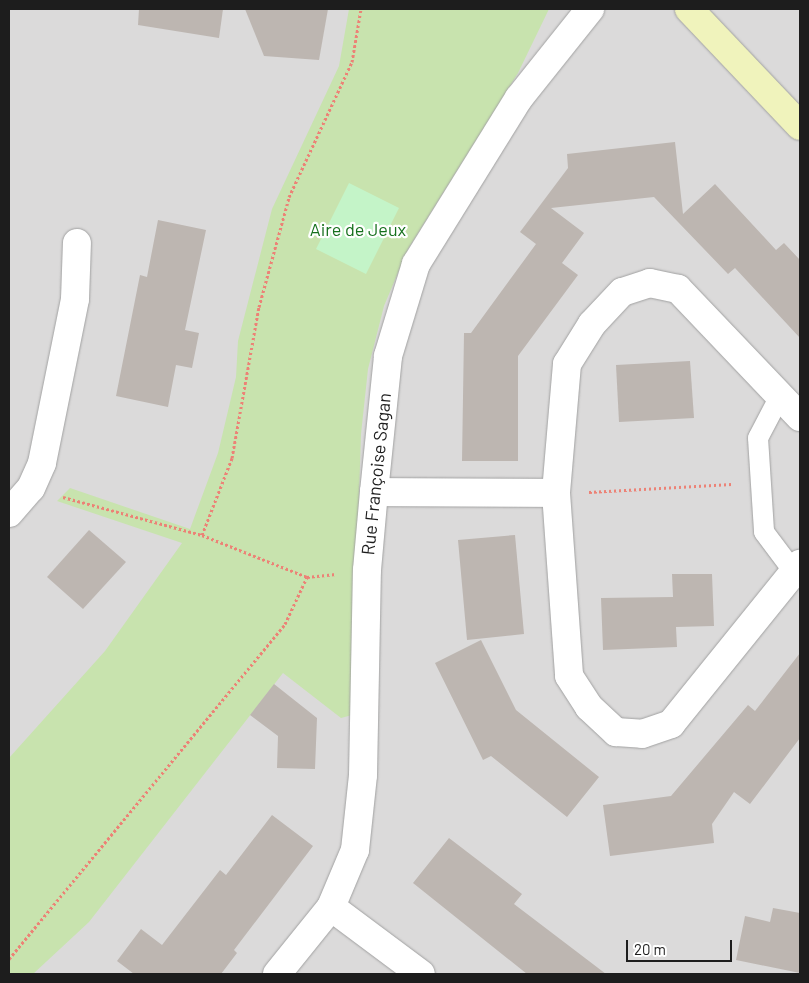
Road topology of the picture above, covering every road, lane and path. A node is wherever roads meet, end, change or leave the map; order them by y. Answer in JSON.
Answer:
{"nodes":[{"id":1,"x":361,"y":9,"type":"edge"},
{"id":2,"x":590,"y":9,"type":"edge"},
{"id":3,"x":689,"y":9,"type":"edge"},
{"id":4,"x":800,"y":126,"type":"edge"},
{"id":5,"x":77,"y":243,"type":"dead end"},
{"id":6,"x":780,"y":396,"type":"junction"},
{"id":7,"x":800,"y":417,"type":"edge"},
{"id":8,"x":760,"y":483,"type":"junction"},
{"id":9,"x":31,"y":488,"type":"junction"},
{"id":10,"x":374,"y":492,"type":"junction"},
{"id":11,"x":556,"y":493,"type":"junction"},
{"id":12,"x":9,"y":513,"type":"edge"},
{"id":13,"x":202,"y":535,"type":"junction"},
{"id":14,"x":797,"y":568,"type":"edge"},
{"id":15,"x":367,"y":570,"type":"junction"},
{"id":16,"x":307,"y":577,"type":"junction"},
{"id":17,"x":331,"y":907,"type":"junction"},
{"id":18,"x":9,"y":960,"type":"edge"},
{"id":19,"x":277,"y":974,"type":"edge"},
{"id":20,"x":422,"y":974,"type":"edge"}],
"edges":[{"from":1,"to":13,"type":"path"},
{"from":2,"to":10,"type":"street","name":"Rue Françoise Sagan"},
{"from":3,"to":4,"type":"street"},
{"from":5,"to":9,"type":"street"},
{"from":6,"to":7,"type":"street"},
{"from":6,"to":8,"type":"lane"},
{"from":6,"to":11,"type":"street"},
{"from":8,"to":11,"type":"path"},
{"from":8,"to":14,"type":"lane"},
{"from":9,"to":12,"type":"street"},
{"from":9,"to":13,"type":"path"},
{"from":10,"to":11,"type":"street"},
{"from":10,"to":15,"type":"street","name":"Rue Françoise Sagan"},
{"from":11,"to":14,"type":"street"},
{"from":13,"to":16,"type":"path"},
{"from":15,"to":16,"type":"path"},
{"from":15,"to":17,"type":"street","name":"Rue Françoise Sagan"},
{"from":16,"to":18,"type":"path"},
{"from":17,"to":19,"type":"street","name":"Rue Françoise Sagan"},
{"from":17,"to":20,"type":"street"}]}
